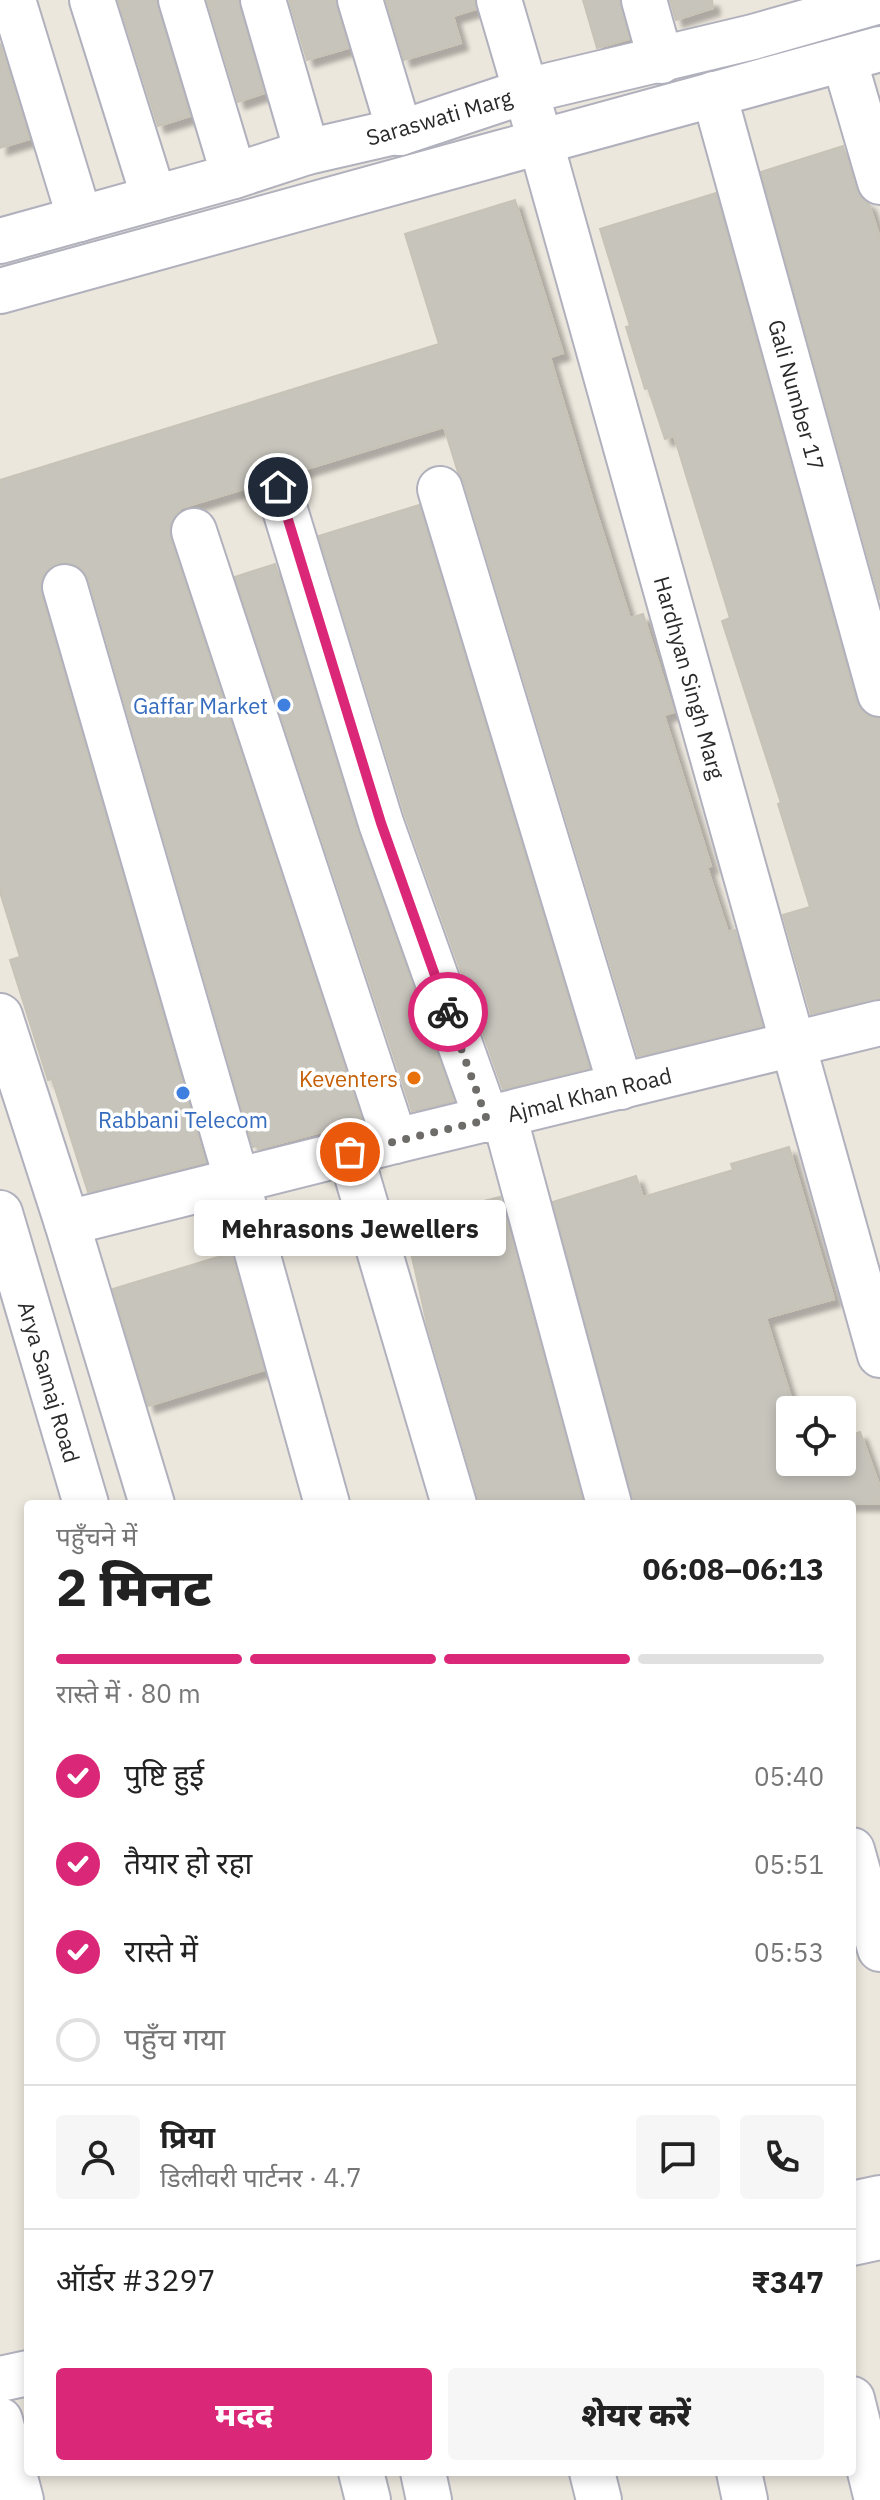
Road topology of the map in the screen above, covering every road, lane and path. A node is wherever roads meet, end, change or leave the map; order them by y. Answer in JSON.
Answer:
{"nodes":[{"id":1,"x":13,"y":0,"type":"edge"},
{"id":2,"x":92,"y":0,"type":"edge"},
{"id":3,"x":181,"y":0,"type":"edge"},
{"id":4,"x":263,"y":0,"type":"edge"},
{"id":5,"x":360,"y":0,"type":"edge"},
{"id":6,"x":499,"y":0,"type":"edge"},
{"id":7,"x":644,"y":0,"type":"edge"},
{"id":8,"x":856,"y":4,"type":"edge"},
{"id":9,"x":748,"y":18,"type":"edge"},
{"id":10,"x":862,"y":54,"type":"edge"},
{"id":11,"x":661,"y":61,"type":"junction"},
{"id":12,"x":526,"y":91,"type":"junction"},
{"id":13,"x":714,"y":94,"type":"junction"},
{"id":14,"x":400,"y":133,"type":"junction"},
{"id":15,"x":540,"y":140,"type":"junction"},
{"id":16,"x":307,"y":152,"type":"junction"},
{"id":17,"x":234,"y":176,"type":"junction"},
{"id":18,"x":880,"y":182,"type":"edge"},
{"id":19,"x":154,"y":198,"type":"junction"},
{"id":20,"x":80,"y":219,"type":"junction"},
{"id":21,"x":1,"y":237,"type":"edge"},
{"id":22,"x":0,"y":291,"type":"edge"},
{"id":23,"x":278,"y":487,"type":"dead end"},
{"id":24,"x":440,"y":489,"type":"dead end"},
{"id":25,"x":194,"y":531,"type":"dead end"},
{"id":26,"x":65,"y":587,"type":"dead end"},
{"id":27,"x":880,"y":694,"type":"edge"},
{"id":28,"x":0,"y":1016,"type":"edge"},
{"id":29,"x":880,"y":1023,"type":"edge"},
{"id":30,"x":794,"y":1044,"type":"junction"},
{"id":31,"x":621,"y":1087,"type":"junction"},
{"id":32,"x":495,"y":1118,"type":"junction"},
{"id":33,"x":395,"y":1141,"type":"junction"},
{"id":34,"x":350,"y":1152,"type":"junction"},
{"id":35,"x":237,"y":1181,"type":"junction"},
{"id":36,"x":67,"y":1223,"type":"junction"},
{"id":37,"x":3,"y":1230,"type":"edge"},
{"id":38,"x":880,"y":1355,"type":"edge"},
{"id":39,"x":85,"y":1500,"type":"edge"},
{"id":40,"x":151,"y":1500,"type":"edge"},
{"id":41,"x":326,"y":1500,"type":"edge"},
{"id":42,"x":453,"y":1500,"type":"edge"},
{"id":43,"x":608,"y":1500,"type":"edge"},
{"id":44,"x":856,"y":1864,"type":"edge"},
{"id":45,"x":880,"y":1949,"type":"edge"},
{"id":46,"x":880,"y":2198,"type":"edge"},
{"id":47,"x":856,"y":2203,"type":"edge"},
{"id":48,"x":880,"y":2237,"type":"edge"},
{"id":49,"x":856,"y":2242,"type":"edge"},
{"id":50,"x":24,"y":2374,"type":"edge"},
{"id":51,"x":0,"y":2379,"type":"edge"},
{"id":52,"x":856,"y":2415,"type":"edge"},
{"id":53,"x":8,"y":2422,"type":"edge"},
{"id":54,"x":362,"y":2476,"type":"edge"},
{"id":55,"x":424,"y":2476,"type":"edge"},
{"id":56,"x":593,"y":2476,"type":"edge"},
{"id":57,"x":740,"y":2476,"type":"edge"},
{"id":58,"x":21,"y":2500,"type":"edge"},
{"id":59,"x":368,"y":2500,"type":"edge"},
{"id":60,"x":429,"y":2500,"type":"edge"},
{"id":61,"x":599,"y":2500,"type":"edge"},
{"id":62,"x":745,"y":2500,"type":"edge"},
{"id":63,"x":877,"y":2500,"type":"edge"}],
"edges":[{"from":1,"to":20,"type":"street"},
{"from":2,"to":19,"type":"street"},
{"from":3,"to":17,"type":"street"},
{"from":4,"to":16,"type":"street"},
{"from":5,"to":14,"type":"street"},
{"from":6,"to":12,"type":"street","name":"Hardhyan Singh Marg"},
{"from":7,"to":11,"type":"street"},
{"from":8,"to":9,"type":"street","name":"Saraswati Marg"},
{"from":9,"to":11,"type":"street","name":"Saraswati Marg"},
{"from":10,"to":13,"type":"street"},
{"from":10,"to":18,"type":"street"},
{"from":11,"to":12,"type":"street","name":"Saraswati Marg"},
{"from":12,"to":14,"type":"street","name":"Saraswati Marg"},
{"from":12,"to":15,"type":"street","name":"Hardhyan Singh Marg"},
{"from":13,"to":15,"type":"street"},
{"from":13,"to":27,"type":"street","name":"Gali Number 17"},
{"from":14,"to":16,"type":"street","name":"Saraswati Marg"},
{"from":15,"to":22,"type":"street"},
{"from":15,"to":30,"type":"street","name":"Hardhyan Singh Marg"},
{"from":16,"to":17,"type":"street","name":"Saraswati Marg"},
{"from":17,"to":19,"type":"street","name":"Saraswati Marg"},
{"from":19,"to":20,"type":"street","name":"Saraswati Marg"},
{"from":20,"to":21,"type":"street","name":"Saraswati Marg"},
{"from":23,"to":32,"type":"street"},
{"from":24,"to":31,"type":"street"},
{"from":25,"to":33,"type":"street"},
{"from":26,"to":35,"type":"street"},
{"from":28,"to":36,"type":"street"},
{"from":29,"to":30,"type":"street","name":"Ajmal Khan Road"},
{"from":30,"to":31,"type":"street","name":"Ajmal Khan Road"},
{"from":30,"to":38,"type":"street","name":"Hardhyan Singh Marg"},
{"from":31,"to":32,"type":"street","name":"Ajmal Khan Road"},
{"from":32,"to":33,"type":"street","name":"Ajmal Khan Road"},
{"from":32,"to":43,"type":"street"},
{"from":33,"to":34,"type":"street","name":"Ajmal Khan Road"},
{"from":34,"to":35,"type":"street","name":"Ajmal Khan Road"},
{"from":34,"to":42,"type":"street"},
{"from":35,"to":36,"type":"street","name":"Ajmal Khan Road"},
{"from":35,"to":41,"type":"street"},
{"from":36,"to":40,"type":"street"},
{"from":37,"to":39,"type":"street","name":"Arya Samaj Road"},
{"from":44,"to":45,"type":"street"},
{"from":46,"to":47,"type":"street"},
{"from":48,"to":49,"type":"street"},
{"from":50,"to":51,"type":"street"},
{"from":52,"to":63,"type":"street"},
{"from":53,"to":58,"type":"street"},
{"from":54,"to":59,"type":"street"},
{"from":55,"to":60,"type":"street"},
{"from":56,"to":61,"type":"street"},
{"from":57,"to":62,"type":"street"}]}
